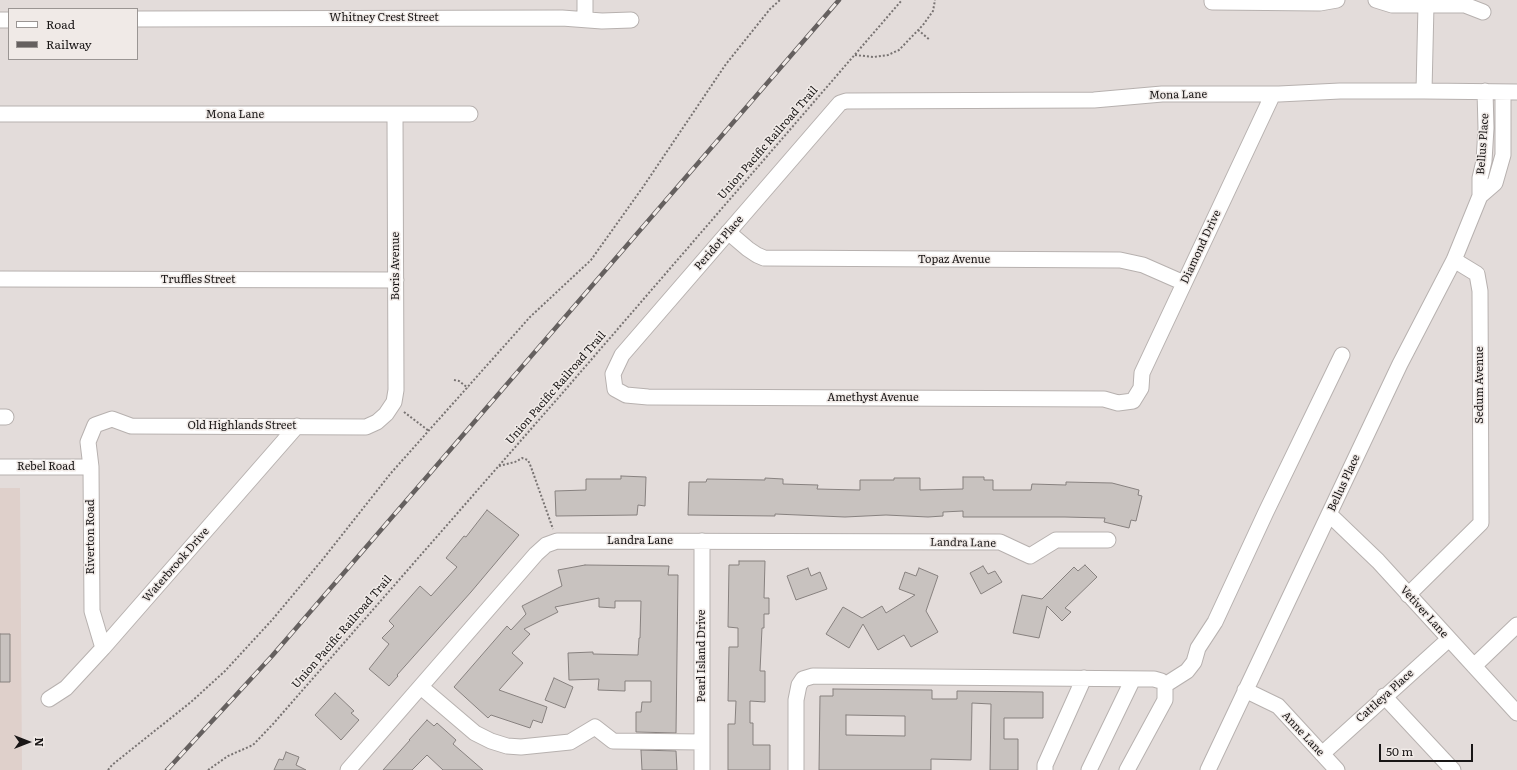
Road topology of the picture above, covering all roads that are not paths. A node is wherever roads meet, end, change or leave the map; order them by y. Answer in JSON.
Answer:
{"nodes":[{"id":1,"x":585,"y":0,"type":"edge"},
{"id":2,"x":1337,"y":0,"type":"edge"},
{"id":3,"x":1376,"y":0,"type":"edge"},
{"id":4,"x":1212,"y":1,"type":"edge"},
{"id":5,"x":1426,"y":5,"type":"junction"},
{"id":6,"x":1483,"y":12,"type":"dead end"},
{"id":7,"x":138,"y":19,"type":"edge"},
{"id":8,"x":585,"y":19,"type":"junction"},
{"id":9,"x":632,"y":20,"type":"dead end"},
{"id":10,"x":1424,"y":91,"type":"junction"},
{"id":11,"x":1485,"y":91,"type":"junction"},
{"id":12,"x":1510,"y":92,"type":"edge"},
{"id":13,"x":1273,"y":94,"type":"junction"},
{"id":14,"x":840,"y":103,"type":"joint"},
{"id":15,"x":0,"y":114,"type":"edge"},
{"id":16,"x":470,"y":114,"type":"dead end"},
{"id":17,"x":395,"y":115,"type":"junction"},
{"id":18,"x":1480,"y":196,"type":"junction"},
{"id":19,"x":728,"y":232,"type":"junction"},
{"id":20,"x":1454,"y":260,"type":"junction"},
{"id":21,"x":0,"y":279,"type":"edge"},
{"id":22,"x":396,"y":280,"type":"junction"},
{"id":23,"x":1184,"y":283,"type":"junction"},
{"id":24,"x":1342,"y":355,"type":"dead end"},
{"id":25,"x":615,"y":389,"type":"joint"},
{"id":26,"x":1133,"y":401,"type":"joint"},
{"id":27,"x":386,"y":414,"type":"joint"},
{"id":28,"x":95,"y":425,"type":"joint"},
{"id":29,"x":297,"y":426,"type":"junction"},
{"id":30,"x":0,"y":467,"type":"edge"},
{"id":31,"x":91,"y":467,"type":"junction"},
{"id":32,"x":1330,"y":514,"type":"junction"},
{"id":33,"x":1108,"y":540,"type":"dead end"},
{"id":34,"x":702,"y":541,"type":"junction"},
{"id":35,"x":1408,"y":595,"type":"junction"},
{"id":36,"x":1517,"y":625,"type":"edge"},
{"id":37,"x":1449,"y":639,"type":"junction"},
{"id":38,"x":103,"y":648,"type":"junction"},
{"id":39,"x":1474,"y":666,"type":"junction"},
{"id":40,"x":1084,"y":678,"type":"junction"},
{"id":41,"x":1133,"y":678,"type":"junction"},
{"id":42,"x":1165,"y":685,"type":"junction"},
{"id":43,"x":421,"y":687,"type":"junction"},
{"id":44,"x":1245,"y":690,"type":"junction"},
{"id":45,"x":1384,"y":696,"type":"junction"},
{"id":46,"x":49,"y":699,"type":"dead end"},
{"id":47,"x":1517,"y":713,"type":"edge"},
{"id":48,"x":702,"y":742,"type":"junction"},
{"id":49,"x":1322,"y":754,"type":"junction"},
{"id":50,"x":348,"y":770,"type":"edge"},
{"id":51,"x":702,"y":770,"type":"edge"},
{"id":52,"x":796,"y":770,"type":"edge"},
{"id":53,"x":1045,"y":770,"type":"edge"},
{"id":54,"x":1089,"y":770,"type":"edge"},
{"id":55,"x":1127,"y":770,"type":"edge"},
{"id":56,"x":1208,"y":770,"type":"edge"},
{"id":57,"x":1337,"y":770,"type":"edge"},
{"id":58,"x":1453,"y":770,"type":"edge"}],
"edges":[{"from":1,"to":8,"type":"street"},
{"from":2,"to":4,"type":"street"},
{"from":3,"to":5,"type":"street"},
{"from":5,"to":6,"type":"street"},
{"from":5,"to":10,"type":"street"},
{"from":7,"to":8,"type":"street","name":"Whitney Crest Street"},
{"from":8,"to":9,"type":"street","name":"Whitney Crest Street"},
{"from":10,"to":11,"type":"street","name":"Mona Lane"},
{"from":10,"to":13,"type":"street","name":"Mona Lane"},
{"from":11,"to":12,"type":"street","name":"Mona Lane"},
{"from":11,"to":18,"type":"street","name":"Bellus Place"},
{"from":12,"to":18,"type":"street","name":"Bellus Place"},
{"from":13,"to":14,"type":"street","name":"Mona Lane"},
{"from":13,"to":23,"type":"street","name":"Diamond Drive"},
{"from":14,"to":19,"type":"street","name":"Peridot Place"},
{"from":15,"to":17,"type":"street","name":"Mona Lane"},
{"from":16,"to":17,"type":"street","name":"Mona Lane"},
{"from":17,"to":22,"type":"street","name":"Boris Avenue"},
{"from":18,"to":20,"type":"street","name":"Bellus Place"},
{"from":19,"to":23,"type":"street","name":"Topaz Avenue"},
{"from":19,"to":25,"type":"street","name":"Peridot Place"},
{"from":20,"to":32,"type":"street","name":"Bellus Place"},
{"from":20,"to":35,"type":"street","name":"Sedum Avenue"},
{"from":21,"to":22,"type":"street","name":"Truffles Street"},
{"from":22,"to":27,"type":"street","name":"Boris Avenue"},
{"from":23,"to":26,"type":"street","name":"Diamond Drive"},
{"from":24,"to":42,"type":"street"},
{"from":25,"to":26,"type":"street","name":"Amethyst Avenue"},
{"from":27,"to":29,"type":"street","name":"Old Highlands Street"},
{"from":28,"to":29,"type":"street","name":"Old Highlands Street"},
{"from":28,"to":31,"type":"street","name":"Riverton Road"},
{"from":29,"to":38,"type":"street","name":"Waterbrook Drive"},
{"from":30,"to":31,"type":"street","name":"Rebel Road"},
{"from":31,"to":38,"type":"street","name":"Riverton Road"},
{"from":32,"to":35,"type":"street","name":"Vetiver Lane"},
{"from":32,"to":44,"type":"street","name":"Bellus Place"},
{"from":33,"to":34,"type":"street","name":"Landra Lane"},
{"from":34,"to":43,"type":"street","name":"Landra Lane"},
{"from":34,"to":48,"type":"street","name":"Pearl Island Drive"},
{"from":35,"to":37,"type":"street","name":"Vetiver Lane"},
{"from":36,"to":39,"type":"street"},
{"from":37,"to":39,"type":"street","name":"Vetiver Lane"},
{"from":37,"to":45,"type":"street","name":"Cattleya Place"},
{"from":38,"to":46,"type":"street","name":"Waterbrook Drive"},
{"from":39,"to":47,"type":"street","name":"Vetiver Lane"},
{"from":40,"to":41,"type":"street"},
{"from":40,"to":52,"type":"street"},
{"from":40,"to":53,"type":"street"},
{"from":41,"to":42,"type":"street"},
{"from":41,"to":54,"type":"street"},
{"from":42,"to":55,"type":"street"},
{"from":43,"to":48,"type":"street"},
{"from":43,"to":50,"type":"street","name":"Landra Lane"},
{"from":44,"to":49,"type":"street","name":"Anne Lane"},
{"from":44,"to":56,"type":"street","name":"Bellus Place"},
{"from":45,"to":49,"type":"street","name":"Cattleya Place"},
{"from":45,"to":58,"type":"street"},
{"from":48,"to":51,"type":"street","name":"Pearl Island Drive"},
{"from":49,"to":57,"type":"street","name":"Anne Lane"}]}
